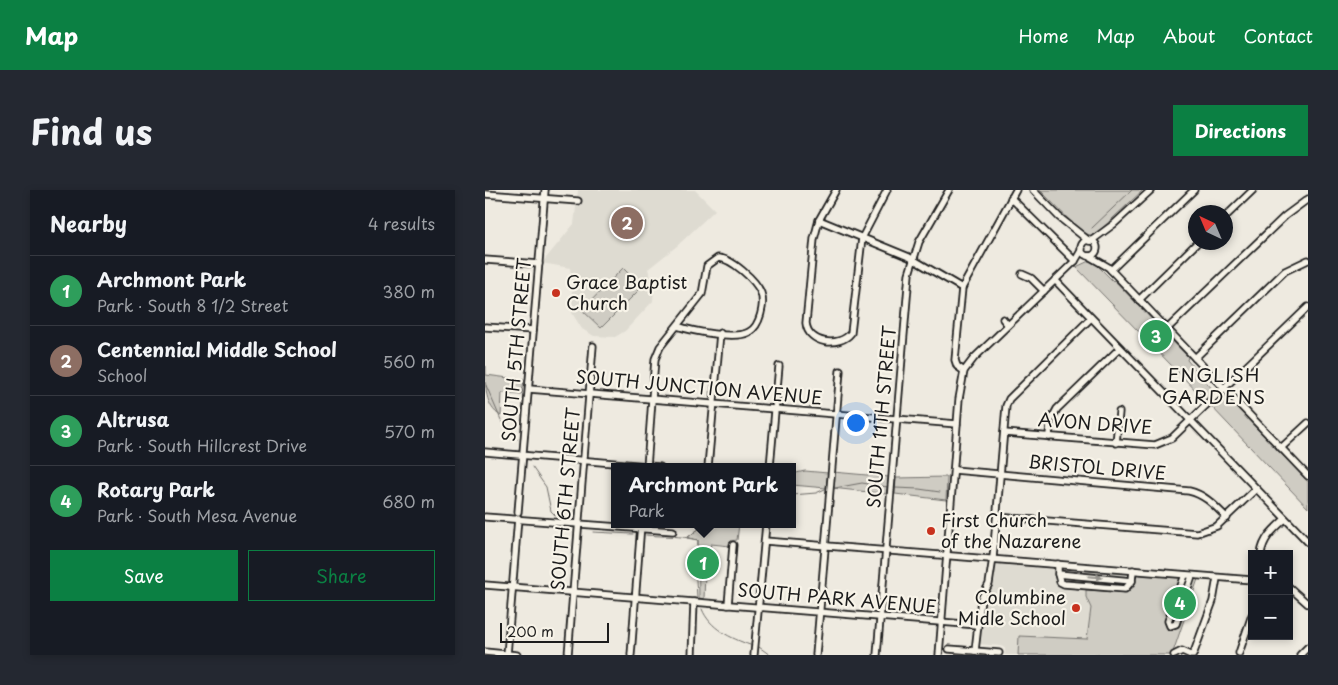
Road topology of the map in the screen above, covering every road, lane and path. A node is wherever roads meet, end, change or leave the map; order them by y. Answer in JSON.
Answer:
{"nodes":[{"id":1,"x":545,"y":190,"type":"edge"},
{"id":2,"x":836,"y":190,"type":"edge"},
{"id":3,"x":887,"y":190,"type":"edge"},
{"id":4,"x":949,"y":190,"type":"edge"},
{"id":5,"x":1016,"y":190,"type":"edge"},
{"id":6,"x":1033,"y":190,"type":"edge"},
{"id":7,"x":1151,"y":190,"type":"edge"},
{"id":8,"x":1194,"y":190,"type":"edge"},
{"id":9,"x":1253,"y":190,"type":"edge"},
{"id":10,"x":485,"y":194,"type":"edge"},
{"id":11,"x":545,"y":197,"type":"junction"},
{"id":12,"x":1011,"y":198,"type":"junction"},
{"id":13,"x":1308,"y":199,"type":"edge"},
{"id":14,"x":578,"y":201,"type":"dead end"},
{"id":15,"x":1233,"y":209,"type":"edge"},
{"id":16,"x":1059,"y":216,"type":"junction"},
{"id":17,"x":819,"y":220,"type":"junction"},
{"id":18,"x":1114,"y":224,"type":"junction"},
{"id":19,"x":862,"y":238,"type":"junction"},
{"id":20,"x":1090,"y":241,"type":"junction"},
{"id":21,"x":1082,"y":248,"type":"junction"},
{"id":22,"x":1097,"y":249,"type":"junction"},
{"id":23,"x":1190,"y":250,"type":"edge"},
{"id":24,"x":1089,"y":256,"type":"junction"},
{"id":25,"x":913,"y":259,"type":"junction"},
{"id":26,"x":485,"y":260,"type":"edge"},
{"id":27,"x":1308,"y":260,"type":"edge"},
{"id":28,"x":1075,"y":262,"type":"junction"},
{"id":29,"x":539,"y":264,"type":"junction"},
{"id":30,"x":1109,"y":269,"type":"junction"},
{"id":31,"x":1022,"y":274,"type":"dead end"},
{"id":32,"x":1055,"y":280,"type":"junction"},
{"id":33,"x":962,"y":288,"type":"junction"},
{"id":34,"x":1044,"y":291,"type":"junction"},
{"id":35,"x":1139,"y":300,"type":"junction"},
{"id":36,"x":1308,"y":307,"type":"edge"},
{"id":37,"x":1091,"y":318,"type":"junction"},
{"id":38,"x":1003,"y":319,"type":"dead end"},
{"id":39,"x":1009,"y":325,"type":"junction"},
{"id":40,"x":677,"y":326,"type":"junction"},
{"id":41,"x":485,"y":327,"type":"edge"},
{"id":42,"x":1167,"y":329,"type":"junction"},
{"id":43,"x":533,"y":330,"type":"junction"},
{"id":44,"x":720,"y":333,"type":"junction"},
{"id":45,"x":593,"y":346,"type":"dead end"},
{"id":46,"x":1120,"y":348,"type":"junction"},
{"id":47,"x":1195,"y":358,"type":"junction"},
{"id":48,"x":779,"y":366,"type":"dead end"},
{"id":49,"x":840,"y":371,"type":"dead end"},
{"id":50,"x":964,"y":371,"type":"junction"},
{"id":51,"x":1223,"y":388,"type":"junction"},
{"id":52,"x":529,"y":389,"type":"junction"},
{"id":53,"x":589,"y":394,"type":"junction"},
{"id":54,"x":652,"y":399,"type":"junction"},
{"id":55,"x":713,"y":404,"type":"junction"},
{"id":56,"x":774,"y":409,"type":"junction"},
{"id":57,"x":1119,"y":412,"type":"dead end"},
{"id":58,"x":836,"y":414,"type":"junction"},
{"id":59,"x":897,"y":419,"type":"junction"},
{"id":60,"x":1189,"y":420,"type":"junction"},
{"id":61,"x":1308,"y":423,"type":"edge"},
{"id":62,"x":957,"y":424,"type":"junction"},
{"id":63,"x":1004,"y":433,"type":"junction"},
{"id":64,"x":1049,"y":437,"type":"junction"},
{"id":65,"x":1116,"y":443,"type":"junction"},
{"id":66,"x":1281,"y":448,"type":"junction"},
{"id":67,"x":485,"y":452,"type":"edge"},
{"id":68,"x":523,"y":454,"type":"junction"},
{"id":69,"x":584,"y":461,"type":"junction"},
{"id":70,"x":611,"y":463,"type":"edge"},
{"id":71,"x":647,"y":463,"type":"edge"},
{"id":72,"x":708,"y":463,"type":"edge"},
{"id":73,"x":770,"y":463,"type":"edge"},
{"id":74,"x":954,"y":470,"type":"junction"},
{"id":75,"x":1001,"y":474,"type":"junction"},
{"id":76,"x":1308,"y":476,"type":"edge"},
{"id":77,"x":1256,"y":489,"type":"junction"},
{"id":78,"x":485,"y":516,"type":"edge"},
{"id":79,"x":518,"y":516,"type":"junction"},
{"id":80,"x":997,"y":516,"type":"junction"},
{"id":81,"x":1227,"y":518,"type":"junction"},
{"id":82,"x":1285,"y":520,"type":"junction"},
{"id":83,"x":579,"y":525,"type":"junction"},
{"id":84,"x":611,"y":526,"type":"edge"},
{"id":85,"x":641,"y":528,"type":"edge"},
{"id":86,"x":654,"y":528,"type":"edge"},
{"id":87,"x":766,"y":528,"type":"edge"},
{"id":88,"x":673,"y":531,"type":"dead end"},
{"id":89,"x":765,"y":541,"type":"junction"},
{"id":90,"x":1308,"y":542,"type":"edge"},
{"id":91,"x":733,"y":545,"type":"dead end"},
{"id":92,"x":825,"y":546,"type":"junction"},
{"id":93,"x":1261,"y":550,"type":"edge"},
{"id":94,"x":886,"y":552,"type":"junction"},
{"id":95,"x":947,"y":556,"type":"junction"},
{"id":96,"x":993,"y":558,"type":"junction"},
{"id":97,"x":1057,"y":564,"type":"junction"},
{"id":98,"x":1133,"y":570,"type":"junction"},
{"id":99,"x":1057,"y":574,"type":"junction"},
{"id":100,"x":1185,"y":575,"type":"junction"},
{"id":101,"x":1193,"y":576,"type":"junction"},
{"id":102,"x":1217,"y":578,"type":"junction"},
{"id":103,"x":1248,"y":580,"type":"edge"},
{"id":104,"x":1132,"y":581,"type":"junction"},
{"id":105,"x":485,"y":585,"type":"edge"},
{"id":106,"x":512,"y":587,"type":"junction"},
{"id":107,"x":1293,"y":591,"type":"edge"},
{"id":108,"x":573,"y":592,"type":"junction"},
{"id":109,"x":635,"y":598,"type":"junction"},
{"id":110,"x":694,"y":602,"type":"junction"},
{"id":111,"x":1308,"y":604,"type":"edge"},
{"id":112,"x":728,"y":605,"type":"junction"},
{"id":113,"x":758,"y":608,"type":"junction"},
{"id":114,"x":820,"y":613,"type":"junction"},
{"id":115,"x":880,"y":618,"type":"junction"},
{"id":116,"x":942,"y":623,"type":"junction"},
{"id":117,"x":977,"y":625,"type":"junction"},
{"id":118,"x":1248,"y":630,"type":"edge"},
{"id":119,"x":1308,"y":647,"type":"edge"},
{"id":120,"x":975,"y":648,"type":"junction"},
{"id":121,"x":949,"y":649,"type":"dead end"},
{"id":122,"x":485,"y":652,"type":"edge"},
{"id":123,"x":1239,"y":652,"type":"dead end"},
{"id":124,"x":999,"y":653,"type":"dead end"},
{"id":125,"x":507,"y":655,"type":"edge"},
{"id":126,"x":517,"y":655,"type":"edge"},
{"id":127,"x":568,"y":655,"type":"edge"},
{"id":128,"x":631,"y":655,"type":"edge"},
{"id":129,"x":692,"y":655,"type":"edge"},
{"id":130,"x":755,"y":655,"type":"edge"},
{"id":131,"x":816,"y":655,"type":"edge"},
{"id":132,"x":877,"y":655,"type":"edge"},
{"id":133,"x":939,"y":655,"type":"edge"},
{"id":134,"x":1174,"y":655,"type":"edge"},
{"id":135,"x":1192,"y":655,"type":"edge"},
{"id":136,"x":1300,"y":655,"type":"edge"}],
"edges":[{"from":1,"to":11,"type":"street","name":"SOUTH 5TH STREET"},
{"from":2,"to":17,"type":"street"},
{"from":3,"to":19,"type":"street"},
{"from":4,"to":25,"type":"street","name":"SOUTH 11TH STREET"},
{"from":5,"to":12,"type":"street"},
{"from":6,"to":16,"type":"street"},
{"from":7,"to":18,"type":"street"},
{"from":8,"to":30,"type":"street"},
{"from":9,"to":15,"type":"street"},
{"from":10,"to":11,"type":"street"},
{"from":11,"to":14,"type":"street"},
{"from":11,"to":29,"type":"street","name":"SOUTH 5TH STREET"},
{"from":12,"to":28,"type":"street"},
{"from":12,"to":33,"type":"street"},
{"from":13,"to":42,"type":"street"},
{"from":16,"to":20,"type":"street"},
{"from":16,"to":21,"type":"street"},
{"from":17,"to":19,"type":"street"},
{"from":17,"to":19,"type":"street"},
{"from":18,"to":20,"type":"street"},
{"from":18,"to":22,"type":"street"},
{"from":19,"to":25,"type":"street"},
{"from":20,"to":21,"type":"street"},
{"from":20,"to":22,"type":"street"},
{"from":21,"to":24,"type":"street"},
{"from":21,"to":28,"type":"street"},
{"from":22,"to":24,"type":"street"},
{"from":22,"to":30,"type":"street"},
{"from":23,"to":35,"type":"street"},
{"from":24,"to":28,"type":"street"},
{"from":24,"to":30,"type":"street"},
{"from":25,"to":33,"type":"street"},
{"from":25,"to":59,"type":"street","name":"SOUTH 11TH STREET"},
{"from":26,"to":29,"type":"street"},
{"from":27,"to":47,"type":"street"},
{"from":28,"to":32,"type":"street"},
{"from":29,"to":43,"type":"street","name":"SOUTH 5TH STREET"},
{"from":30,"to":35,"type":"street"},
{"from":31,"to":34,"type":"street"},
{"from":32,"to":34,"type":"street"},
{"from":32,"to":37,"type":"street"},
{"from":33,"to":50,"type":"street"},
{"from":34,"to":39,"type":"street"},
{"from":35,"to":42,"type":"street"},
{"from":36,"to":51,"type":"street","name":"AVON DRIVE"},
{"from":37,"to":46,"type":"street"},
{"from":37,"to":63,"type":"street"},
{"from":38,"to":39,"type":"street"},
{"from":39,"to":50,"type":"street"},
{"from":40,"to":44,"type":"street"},
{"from":40,"to":44,"type":"street"},
{"from":40,"to":54,"type":"street"},
{"from":41,"to":43,"type":"street"},
{"from":42,"to":47,"type":"street"},
{"from":43,"to":52,"type":"street","name":"SOUTH 5TH STREET"},
{"from":44,"to":55,"type":"street"},
{"from":45,"to":53,"type":"street","name":"SOUTH 6TH STREET"},
{"from":46,"to":60,"type":"street"},
{"from":46,"to":64,"type":"street"},
{"from":47,"to":51,"type":"street"},
{"from":48,"to":56,"type":"street"},
{"from":49,"to":58,"type":"street"},
{"from":50,"to":62,"type":"street"},
{"from":51,"to":60,"type":"street","name":"AVON DRIVE"},
{"from":51,"to":66,"type":"street"},
{"from":52,"to":53,"type":"street","name":"SOUTH JUNCTION AVENUE"},
{"from":52,"to":68,"type":"street","name":"SOUTH 5TH STREET"},
{"from":53,"to":54,"type":"street","name":"SOUTH JUNCTION AVENUE"},
{"from":53,"to":69,"type":"street","name":"SOUTH 6TH STREET"},
{"from":54,"to":55,"type":"street","name":"SOUTH JUNCTION AVENUE"},
{"from":54,"to":71,"type":"street"},
{"from":55,"to":56,"type":"street","name":"SOUTH JUNCTION AVENUE"},
{"from":55,"to":72,"type":"street"},
{"from":56,"to":58,"type":"street","name":"SOUTH JUNCTION AVENUE"},
{"from":56,"to":73,"type":"street"},
{"from":57,"to":65,"type":"street"},
{"from":58,"to":59,"type":"street","name":"SOUTH JUNCTION AVENUE"},
{"from":58,"to":92,"type":"street"},
{"from":59,"to":62,"type":"street","name":"SOUTH JUNCTION AVENUE"},
{"from":59,"to":94,"type":"street","name":"SOUTH 11TH STREET"},
{"from":60,"to":65,"type":"street","name":"AVON DRIVE"},
{"from":60,"to":77,"type":"street"},
{"from":61,"to":66,"type":"street"},
{"from":62,"to":74,"type":"street"},
{"from":63,"to":64,"type":"street","name":"AVON DRIVE"},
{"from":63,"to":75,"type":"street"},
{"from":64,"to":65,"type":"street","name":"AVON DRIVE"},
{"from":66,"to":76,"type":"street"},
{"from":67,"to":68,"type":"street"},
{"from":68,"to":69,"type":"street"},
{"from":68,"to":79,"type":"street","name":"SOUTH 5TH STREET"},
{"from":69,"to":70,"type":"street"},
{"from":69,"to":83,"type":"street","name":"SOUTH 6TH STREET"},
{"from":74,"to":75,"type":"street","name":"BRISTOL DRIVE"},
{"from":74,"to":95,"type":"street"},
{"from":75,"to":80,"type":"street"},
{"from":75,"to":81,"type":"street","name":"BRISTOL DRIVE"},
{"from":77,"to":81,"type":"street"},
{"from":77,"to":82,"type":"street"},
{"from":78,"to":79,"type":"street"},
{"from":79,"to":83,"type":"street"},
{"from":79,"to":106,"type":"street","name":"SOUTH 5TH STREET"},
{"from":80,"to":81,"type":"street"},
{"from":80,"to":96,"type":"street"},
{"from":82,"to":90,"type":"street"},
{"from":82,"to":93,"type":"street"},
{"from":83,"to":84,"type":"street"},
{"from":83,"to":108,"type":"street","name":"SOUTH 6TH STREET"},
{"from":85,"to":109,"type":"street"},
{"from":86,"to":88,"type":"street"},
{"from":87,"to":89,"type":"street"},
{"from":89,"to":92,"type":"street"},
{"from":89,"to":113,"type":"street"},
{"from":91,"to":112,"type":"street"},
{"from":92,"to":94,"type":"street"},
{"from":92,"to":114,"type":"street"},
{"from":94,"to":95,"type":"street"},
{"from":94,"to":115,"type":"street","name":"SOUTH 11TH STREET"},
{"from":95,"to":96,"type":"street"},
{"from":95,"to":116,"type":"street"},
{"from":96,"to":97,"type":"street"},
{"from":96,"to":117,"type":"street"},
{"from":97,"to":98,"type":"street"},
{"from":97,"to":99,"type":"street"},
{"from":98,"to":100,"type":"street"},
{"from":98,"to":104,"type":"street"},
{"from":99,"to":104,"type":"street","one_way":true},
{"from":99,"to":104,"type":"street"},
{"from":100,"to":101,"type":"street"},
{"from":100,"to":101,"type":"street"},
{"from":101,"to":102,"type":"street"},
{"from":102,"to":103,"type":"street"},
{"from":102,"to":135,"type":"street"},
{"from":105,"to":106,"type":"street","name":"SOUTH PARK AVENUE"},
{"from":106,"to":108,"type":"street","name":"SOUTH PARK AVENUE"},
{"from":106,"to":125,"type":"street","name":"SOUTH 5TH STREET"},
{"from":107,"to":111,"type":"street"},
{"from":108,"to":109,"type":"street","name":"SOUTH PARK AVENUE"},
{"from":108,"to":127,"type":"street","name":"SOUTH 6TH STREET"},
{"from":109,"to":110,"type":"street","name":"SOUTH PARK AVENUE"},
{"from":109,"to":128,"type":"street"},
{"from":110,"to":112,"type":"street","name":"SOUTH PARK AVENUE"},
{"from":110,"to":129,"type":"street"},
{"from":112,"to":113,"type":"street","name":"SOUTH PARK AVENUE"},
{"from":113,"to":114,"type":"street","name":"SOUTH PARK AVENUE"},
{"from":113,"to":130,"type":"street"},
{"from":114,"to":115,"type":"street","name":"SOUTH PARK AVENUE"},
{"from":114,"to":131,"type":"street"},
{"from":115,"to":116,"type":"street","name":"SOUTH PARK AVENUE"},
{"from":115,"to":132,"type":"street","name":"SOUTH 11TH STREET"},
{"from":116,"to":117,"type":"street","name":"SOUTH PARK AVENUE"},
{"from":116,"to":133,"type":"street"},
{"from":117,"to":120,"type":"street"},
{"from":118,"to":123,"type":"street"},
{"from":119,"to":136,"type":"street"},
{"from":120,"to":121,"type":"street"},
{"from":120,"to":124,"type":"street"},
{"from":122,"to":125,"type":"street"},
{"from":125,"to":126,"type":"street"},
{"from":134,"to":135,"type":"street"}]}
